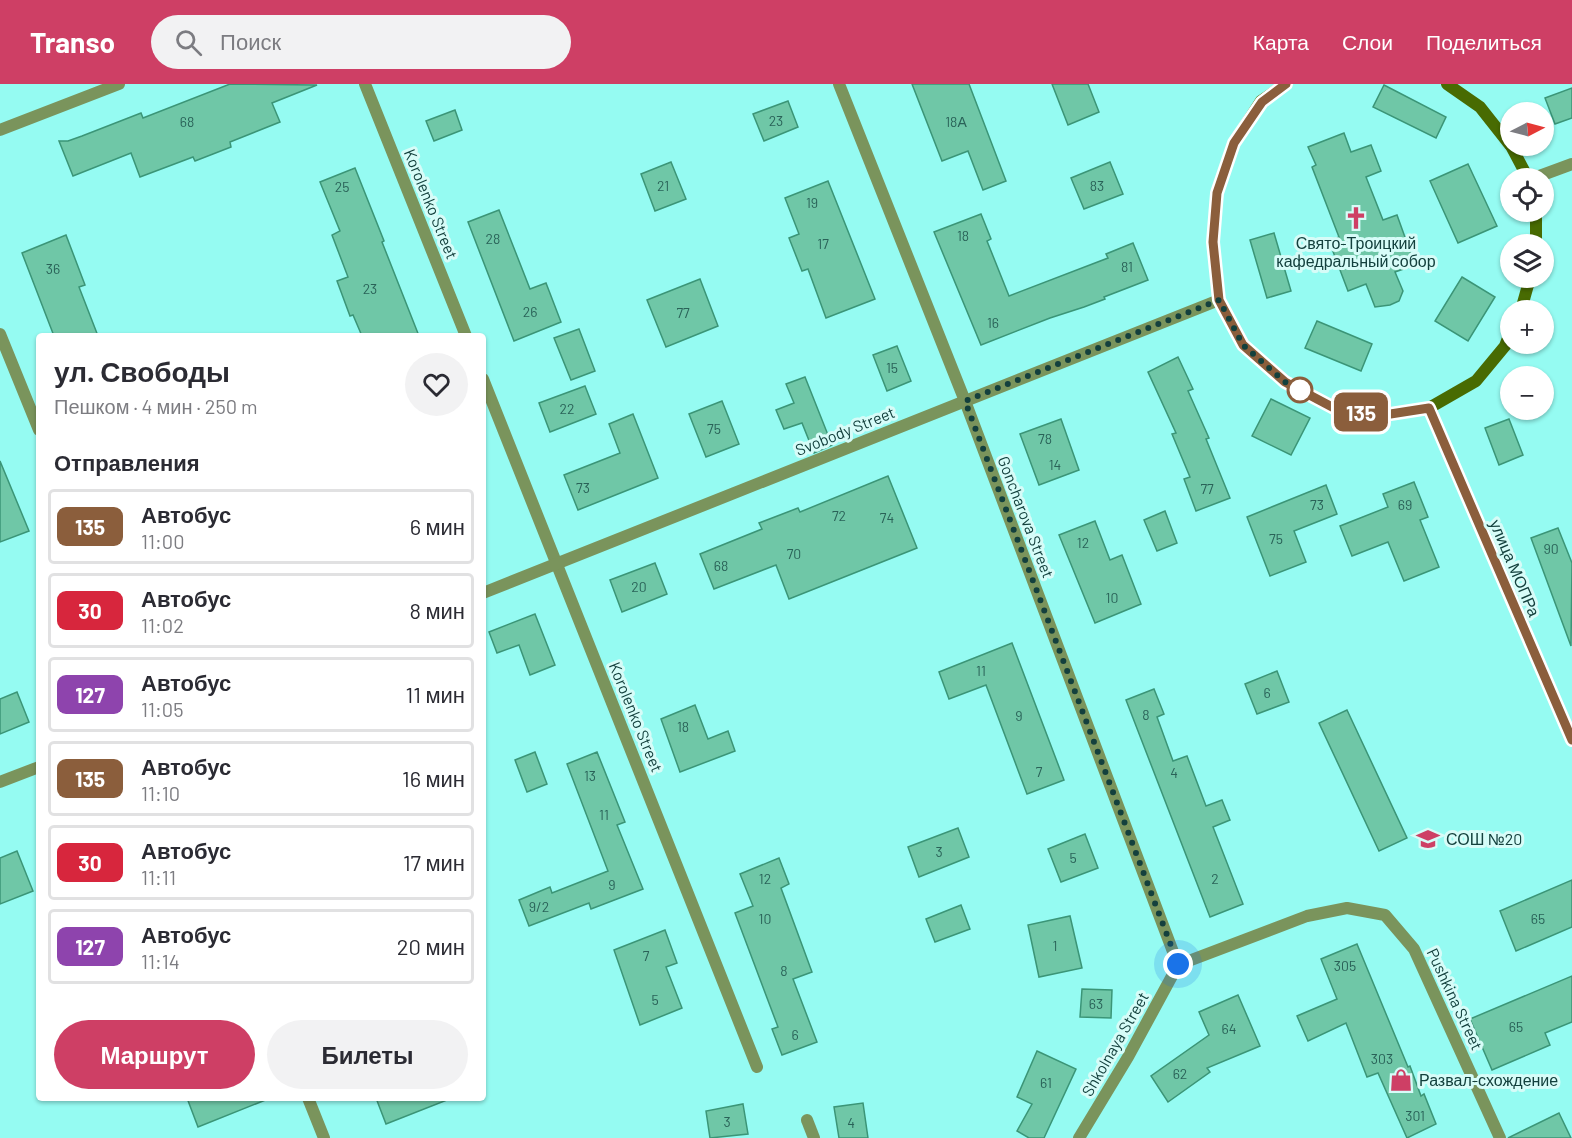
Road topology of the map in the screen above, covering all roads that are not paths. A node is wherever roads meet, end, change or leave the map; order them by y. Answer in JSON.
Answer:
{"nodes":[{"id":1,"x":119,"y":84,"type":"edge"},
{"id":2,"x":365,"y":84,"type":"edge"},
{"id":3,"x":838,"y":84,"type":"edge"},
{"id":4,"x":1286,"y":84,"type":"edge"},
{"id":5,"x":1447,"y":84,"type":"edge"},
{"id":6,"x":0,"y":130,"type":"edge"},
{"id":7,"x":1500,"y":132,"type":"edge"},
{"id":8,"x":1572,"y":164,"type":"edge"},
{"id":9,"x":1554,"y":171,"type":"edge"},
{"id":10,"x":1219,"y":300,"type":"junction"},
{"id":11,"x":465,"y":333,"type":"edge"},
{"id":12,"x":0,"y":334,"type":"edge"},
{"id":13,"x":1500,"y":352,"type":"edge"},
{"id":14,"x":486,"y":386,"type":"edge"},
{"id":15,"x":965,"y":401,"type":"junction"},
{"id":16,"x":1429,"y":408,"type":"junction"},
{"id":17,"x":36,"y":423,"type":"edge"},
{"id":18,"x":557,"y":564,"type":"junction"},
{"id":19,"x":486,"y":592,"type":"edge"},
{"id":20,"x":1572,"y":740,"type":"edge"},
{"id":21,"x":36,"y":768,"type":"edge"},
{"id":22,"x":0,"y":782,"type":"edge"},
{"id":23,"x":1178,"y":964,"type":"junction"},
{"id":24,"x":757,"y":1067,"type":"dead end"},
{"id":25,"x":309,"y":1101,"type":"edge"},
{"id":26,"x":807,"y":1120,"type":"dead end"},
{"id":27,"x":324,"y":1138,"type":"edge"},
{"id":28,"x":814,"y":1138,"type":"edge"},
{"id":29,"x":1079,"y":1138,"type":"edge"},
{"id":30,"x":1500,"y":1138,"type":"edge"}],
"edges":[{"from":1,"to":6,"type":"street"},
{"from":2,"to":11,"type":"street","name":"Korolenko Street"},
{"from":3,"to":15,"type":"street","name":"Goncharova Street"},
{"from":4,"to":10,"type":"main road"},
{"from":5,"to":7,"type":"main road"},
{"from":8,"to":9,"type":"street"},
{"from":10,"to":15,"type":"street","name":"Svobody Street"},
{"from":10,"to":16,"type":"main road"},
{"from":12,"to":17,"type":"street"},
{"from":13,"to":16,"type":"main road"},
{"from":14,"to":18,"type":"street","name":"Korolenko Street"},
{"from":15,"to":18,"type":"street","name":"Svobody Street"},
{"from":15,"to":23,"type":"street","name":"Goncharova Street"},
{"from":16,"to":20,"type":"main road","name":"улица МОПРа"},
{"from":18,"to":19,"type":"street","name":"Svobody Street"},
{"from":18,"to":24,"type":"street","name":"Korolenko Street"},
{"from":21,"to":22,"type":"street"},
{"from":23,"to":29,"type":"street","name":"Shkolnaya Street"},
{"from":23,"to":30,"type":"street","name":"Pushkina Street"},
{"from":25,"to":27,"type":"street"},
{"from":26,"to":28,"type":"street"}]}
